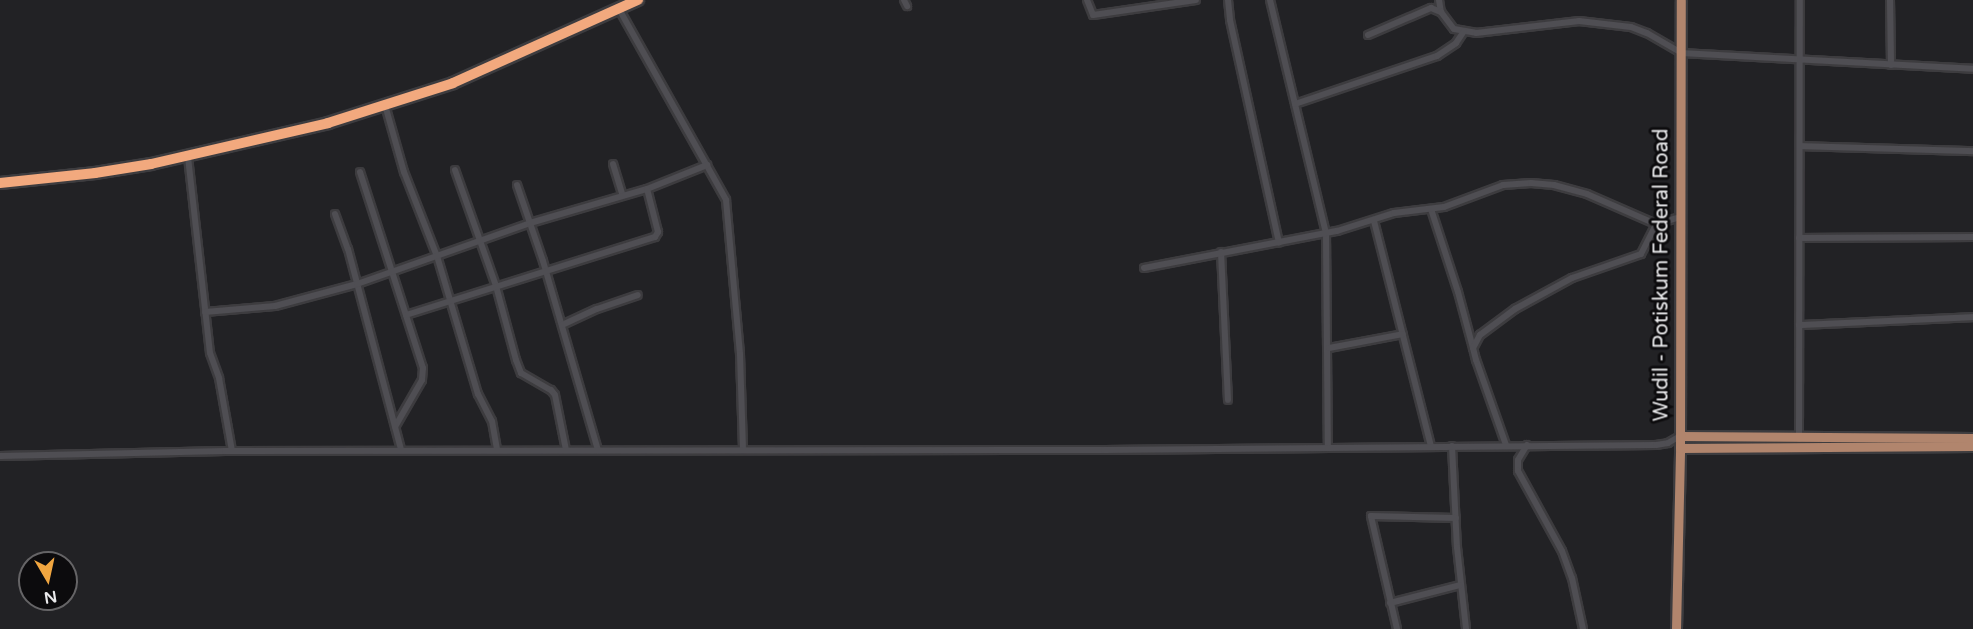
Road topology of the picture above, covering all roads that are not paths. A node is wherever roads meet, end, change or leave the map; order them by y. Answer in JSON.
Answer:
{"nodes":[{"id":1,"x":638,"y":0,"type":"edge"},
{"id":2,"x":1087,"y":0,"type":"edge"},
{"id":3,"x":1196,"y":0,"type":"edge"},
{"id":4,"x":1228,"y":0,"type":"edge"},
{"id":5,"x":1270,"y":0,"type":"edge"},
{"id":6,"x":1439,"y":0,"type":"edge"},
{"id":7,"x":1681,"y":0,"type":"edge"},
{"id":8,"x":1800,"y":0,"type":"edge"},
{"id":9,"x":1890,"y":0,"type":"edge"},
{"id":10,"x":619,"y":9,"type":"junction"},
{"id":11,"x":1441,"y":12,"type":"junction"},
{"id":12,"x":1464,"y":31,"type":"junction"},
{"id":13,"x":1368,"y":34,"type":"dead end"},
{"id":14,"x":1681,"y":53,"type":"junction"},
{"id":15,"x":1800,"y":61,"type":"junction"},
{"id":16,"x":1891,"y":65,"type":"junction"},
{"id":17,"x":1973,"y":69,"type":"edge"},
{"id":18,"x":1295,"y":104,"type":"junction"},
{"id":19,"x":385,"y":105,"type":"junction"},
{"id":20,"x":1800,"y":146,"type":"junction"},
{"id":21,"x":1973,"y":151,"type":"edge"},
{"id":22,"x":188,"y":157,"type":"junction"},
{"id":23,"x":613,"y":164,"type":"dead end"},
{"id":24,"x":707,"y":165,"type":"junction"},
{"id":25,"x":455,"y":170,"type":"dead end"},
{"id":26,"x":360,"y":172,"type":"dead end"},
{"id":27,"x":0,"y":183,"type":"edge"},
{"id":28,"x":517,"y":185,"type":"dead end"},
{"id":29,"x":647,"y":189,"type":"junction"},
{"id":30,"x":622,"y":194,"type":"junction"},
{"id":31,"x":1431,"y":209,"type":"junction"},
{"id":32,"x":335,"y":214,"type":"dead end"},
{"id":33,"x":1680,"y":217,"type":"junction"},
{"id":34,"x":1374,"y":221,"type":"junction"},
{"id":35,"x":530,"y":223,"type":"junction"},
{"id":36,"x":1656,"y":224,"type":"junction"},
{"id":37,"x":1326,"y":233,"type":"junction"},
{"id":38,"x":1973,"y":237,"type":"edge"},
{"id":39,"x":1799,"y":238,"type":"junction"},
{"id":40,"x":481,"y":240,"type":"junction"},
{"id":41,"x":1279,"y":243,"type":"junction"},
{"id":42,"x":1221,"y":252,"type":"junction"},
{"id":43,"x":437,"y":256,"type":"junction"},
{"id":44,"x":1144,"y":268,"type":"dead end"},
{"id":45,"x":544,"y":271,"type":"junction"},
{"id":46,"x":392,"y":272,"type":"junction"},
{"id":47,"x":357,"y":284,"type":"junction"},
{"id":48,"x":496,"y":286,"type":"junction"},
{"id":49,"x":638,"y":295,"type":"dead end"},
{"id":50,"x":450,"y":303,"type":"junction"},
{"id":51,"x":205,"y":312,"type":"junction"},
{"id":52,"x":406,"y":315,"type":"junction"},
{"id":53,"x":1973,"y":318,"type":"edge"},
{"id":54,"x":562,"y":325,"type":"junction"},
{"id":55,"x":1799,"y":326,"type":"junction"},
{"id":56,"x":1403,"y":334,"type":"junction"},
{"id":57,"x":1329,"y":348,"type":"junction"},
{"id":58,"x":1473,"y":348,"type":"junction"},
{"id":59,"x":1228,"y":400,"type":"dead end"},
{"id":60,"x":395,"y":427,"type":"junction"},
{"id":61,"x":1680,"y":436,"type":"junction"},
{"id":62,"x":1973,"y":438,"type":"edge"},
{"id":63,"x":1799,"y":439,"type":"junction"},
{"id":64,"x":1527,"y":445,"type":"junction"},
{"id":65,"x":1431,"y":446,"type":"junction"},
{"id":66,"x":1452,"y":446,"type":"junction"},
{"id":67,"x":1506,"y":446,"type":"junction"},
{"id":68,"x":1973,"y":446,"type":"edge"},
{"id":69,"x":1328,"y":447,"type":"junction"},
{"id":70,"x":1680,"y":448,"type":"junction"},
{"id":71,"x":401,"y":450,"type":"junction"},
{"id":72,"x":497,"y":450,"type":"junction"},
{"id":73,"x":566,"y":450,"type":"junction"},
{"id":74,"x":598,"y":450,"type":"junction"},
{"id":75,"x":743,"y":450,"type":"junction"},
{"id":76,"x":232,"y":451,"type":"junction"},
{"id":77,"x":0,"y":456,"type":"edge"},
{"id":78,"x":1456,"y":518,"type":"junction"},
{"id":79,"x":1460,"y":585,"type":"junction"},
{"id":80,"x":1390,"y":603,"type":"junction"},
{"id":81,"x":1397,"y":629,"type":"edge"},
{"id":82,"x":1466,"y":629,"type":"edge"},
{"id":83,"x":1583,"y":629,"type":"edge"},
{"id":84,"x":1676,"y":629,"type":"edge"}],
"edges":[{"from":1,"to":10,"type":"highway"},
{"from":2,"to":3,"type":"street"},
{"from":4,"to":41,"type":"street"},
{"from":5,"to":18,"type":"street"},
{"from":6,"to":11,"type":"street"},
{"from":7,"to":14,"type":"main road","name":"Wudil - Potiskum Federal Road"},
{"from":8,"to":15,"type":"street"},
{"from":9,"to":16,"type":"street"},
{"from":10,"to":19,"type":"highway"},
{"from":10,"to":24,"type":"street"},
{"from":11,"to":12,"type":"street"},
{"from":11,"to":13,"type":"street"},
{"from":12,"to":14,"type":"street"},
{"from":12,"to":18,"type":"street"},
{"from":14,"to":15,"type":"street"},
{"from":14,"to":33,"type":"main road","name":"Wudil - Potiskum Federal Road"},
{"from":15,"to":16,"type":"street"},
{"from":15,"to":20,"type":"street"},
{"from":16,"to":17,"type":"street"},
{"from":18,"to":37,"type":"street"},
{"from":19,"to":22,"type":"highway"},
{"from":19,"to":43,"type":"street"},
{"from":20,"to":21,"type":"street"},
{"from":20,"to":39,"type":"street"},
{"from":22,"to":27,"type":"highway"},
{"from":22,"to":51,"type":"street"},
{"from":23,"to":30,"type":"street"},
{"from":24,"to":29,"type":"street"},
{"from":24,"to":75,"type":"street"},
{"from":25,"to":40,"type":"street"},
{"from":26,"to":46,"type":"street"},
{"from":28,"to":35,"type":"street"},
{"from":29,"to":30,"type":"street"},
{"from":29,"to":45,"type":"street"},
{"from":30,"to":35,"type":"street"},
{"from":31,"to":34,"type":"street"},
{"from":31,"to":36,"type":"street"},
{"from":31,"to":58,"type":"street"},
{"from":32,"to":47,"type":"street"},
{"from":33,"to":36,"type":"street"},
{"from":33,"to":61,"type":"main road","name":"Wudil - Potiskum Federal Road"},
{"from":34,"to":37,"type":"street"},
{"from":34,"to":56,"type":"street"},
{"from":35,"to":40,"type":"street"},
{"from":35,"to":45,"type":"street"},
{"from":36,"to":58,"type":"street"},
{"from":37,"to":41,"type":"street"},
{"from":37,"to":57,"type":"street"},
{"from":38,"to":39,"type":"street"},
{"from":39,"to":55,"type":"street"},
{"from":40,"to":43,"type":"street"},
{"from":40,"to":48,"type":"street"},
{"from":41,"to":42,"type":"street"},
{"from":42,"to":44,"type":"street"},
{"from":42,"to":59,"type":"street"},
{"from":43,"to":46,"type":"street"},
{"from":43,"to":50,"type":"street"},
{"from":45,"to":48,"type":"street"},
{"from":45,"to":54,"type":"street"},
{"from":46,"to":47,"type":"street"},
{"from":46,"to":52,"type":"street"},
{"from":47,"to":51,"type":"street"},
{"from":47,"to":60,"type":"street"},
{"from":48,"to":50,"type":"street"},
{"from":48,"to":73,"type":"street"},
{"from":49,"to":54,"type":"street"},
{"from":50,"to":52,"type":"street"},
{"from":50,"to":72,"type":"street"},
{"from":51,"to":76,"type":"street"},
{"from":52,"to":60,"type":"street"},
{"from":53,"to":55,"type":"street"},
{"from":54,"to":74,"type":"street"},
{"from":55,"to":63,"type":"street"},
{"from":56,"to":57,"type":"street"},
{"from":56,"to":65,"type":"street"},
{"from":57,"to":69,"type":"street"},
{"from":58,"to":67,"type":"street"},
{"from":60,"to":71,"type":"street"},
{"from":61,"to":63,"type":"main road","name":"Wudil - Potiskum Federal Road"},
{"from":61,"to":64,"type":"street"},
{"from":61,"to":70,"type":"main road"},
{"from":62,"to":63,"type":"main road","name":"Wudil - Potiskum Federal Road"},
{"from":64,"to":67,"type":"street"},
{"from":64,"to":83,"type":"street"},
{"from":65,"to":66,"type":"street"},
{"from":65,"to":69,"type":"street"},
{"from":66,"to":67,"type":"street"},
{"from":66,"to":78,"type":"street"},
{"from":68,"to":70,"type":"main road","name":"Wudil - Potiskum Federal Road"},
{"from":69,"to":75,"type":"street"},
{"from":70,"to":84,"type":"main road"},
{"from":71,"to":72,"type":"street"},
{"from":71,"to":76,"type":"street"},
{"from":72,"to":73,"type":"street"},
{"from":73,"to":74,"type":"street"},
{"from":74,"to":75,"type":"street"},
{"from":76,"to":77,"type":"street"},
{"from":78,"to":79,"type":"street"},
{"from":78,"to":80,"type":"street"},
{"from":79,"to":80,"type":"street"},
{"from":79,"to":82,"type":"street"},
{"from":80,"to":81,"type":"street"}]}
